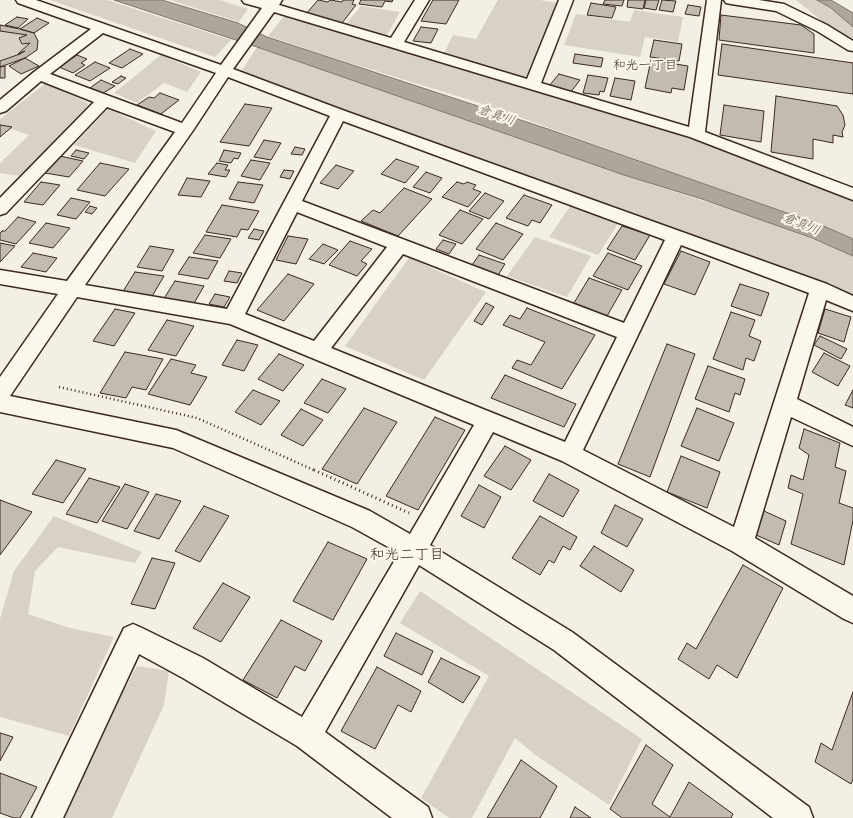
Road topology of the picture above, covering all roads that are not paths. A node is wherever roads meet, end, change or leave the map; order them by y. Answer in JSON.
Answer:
{"nodes":[{"id":1,"x":23,"y":0,"type":"edge"},
{"id":2,"x":249,"y":0,"type":"edge"},
{"id":3,"x":422,"y":0,"type":"edge"},
{"id":4,"x":566,"y":0,"type":"edge"},
{"id":5,"x":714,"y":0,"type":"edge"},
{"id":6,"x":730,"y":0,"type":"edge"},
{"id":7,"x":270,"y":7,"type":"edge"},
{"id":8,"x":102,"y":26,"type":"junction"},
{"id":9,"x":395,"y":44,"type":"junction"},
{"id":10,"x":853,"y":47,"type":"edge"},
{"id":11,"x":228,"y":66,"type":"junction"},
{"id":12,"x":39,"y":76,"type":"junction"},
{"id":13,"x":532,"y":86,"type":"junction"},
{"id":14,"x":104,"y":101,"type":"junction"},
{"id":15,"x":2,"y":105,"type":"edge"},
{"id":16,"x":338,"y":114,"type":"junction"},
{"id":17,"x":186,"y":129,"type":"junction"},
{"id":18,"x":696,"y":134,"type":"junction"},
{"id":19,"x":853,"y":194,"type":"edge"},
{"id":20,"x":292,"y":204,"type":"junction"},
{"id":21,"x":0,"y":209,"type":"edge"},
{"id":22,"x":676,"y":237,"type":"junction"},
{"id":23,"x":399,"y":245,"type":"junction"},
{"id":24,"x":0,"y":278,"type":"edge"},
{"id":25,"x":72,"y":289,"type":"junction"},
{"id":26,"x":820,"y":289,"type":"junction"},
{"id":27,"x":853,"y":304,"type":"edge"},
{"id":28,"x":233,"y":317,"type":"junction"},
{"id":29,"x":628,"y":333,"type":"junction"},
{"id":30,"x":317,"y":352,"type":"junction"},
{"id":31,"x":0,"y":394,"type":"edge"},
{"id":32,"x":0,"y":403,"type":"edge"},
{"id":33,"x":784,"y":403,"type":"junction"},
{"id":34,"x":488,"y":421,"type":"junction"},
{"id":35,"x":853,"y":437,"type":"edge"},
{"id":36,"x":570,"y":454,"type":"junction"},
{"id":37,"x":741,"y":543,"type":"junction"},
{"id":38,"x":414,"y":549,"type":"junction"},
{"id":39,"x":853,"y":610,"type":"edge"},
{"id":40,"x":307,"y":736,"type":"junction"},
{"id":41,"x":48,"y":818,"type":"edge"},
{"id":42,"x":417,"y":818,"type":"edge"},
{"id":43,"x":798,"y":818,"type":"edge"}],
"edges":[{"from":1,"to":8,"type":"street"},
{"from":2,"to":7,"type":"street"},
{"from":3,"to":9,"type":"street"},
{"from":4,"to":13,"type":"street"},
{"from":5,"to":18,"type":"street"},
{"from":6,"to":10,"type":"street"},
{"from":7,"to":9,"type":"street"},
{"from":7,"to":11,"type":"street"},
{"from":8,"to":11,"type":"street"},
{"from":8,"to":12,"type":"street"},
{"from":9,"to":13,"type":"street"},
{"from":11,"to":16,"type":"street"},
{"from":11,"to":17,"type":"street"},
{"from":12,"to":14,"type":"street"},
{"from":12,"to":15,"type":"street"},
{"from":13,"to":18,"type":"street"},
{"from":14,"to":17,"type":"street"},
{"from":14,"to":21,"type":"street"},
{"from":16,"to":20,"type":"street"},
{"from":16,"to":22,"type":"street"},
{"from":17,"to":25,"type":"street"},
{"from":18,"to":19,"type":"street"},
{"from":20,"to":23,"type":"street"},
{"from":20,"to":28,"type":"street"},
{"from":22,"to":26,"type":"street"},
{"from":22,"to":29,"type":"street"},
{"from":23,"to":29,"type":"street"},
{"from":23,"to":30,"type":"street"},
{"from":24,"to":25,"type":"street"},
{"from":25,"to":28,"type":"street"},
{"from":25,"to":31,"type":"street"},
{"from":26,"to":27,"type":"street"},
{"from":26,"to":33,"type":"street"},
{"from":28,"to":30,"type":"street"},
{"from":29,"to":36,"type":"street"},
{"from":30,"to":34,"type":"street"},
{"from":32,"to":38,"type":"street"},
{"from":33,"to":35,"type":"street"},
{"from":33,"to":37,"type":"street"},
{"from":34,"to":36,"type":"street"},
{"from":34,"to":38,"type":"street"},
{"from":36,"to":37,"type":"street"},
{"from":37,"to":39,"type":"street"},
{"from":38,"to":40,"type":"street"},
{"from":38,"to":43,"type":"street"},
{"from":40,"to":41,"type":"street"},
{"from":40,"to":42,"type":"street"}]}
